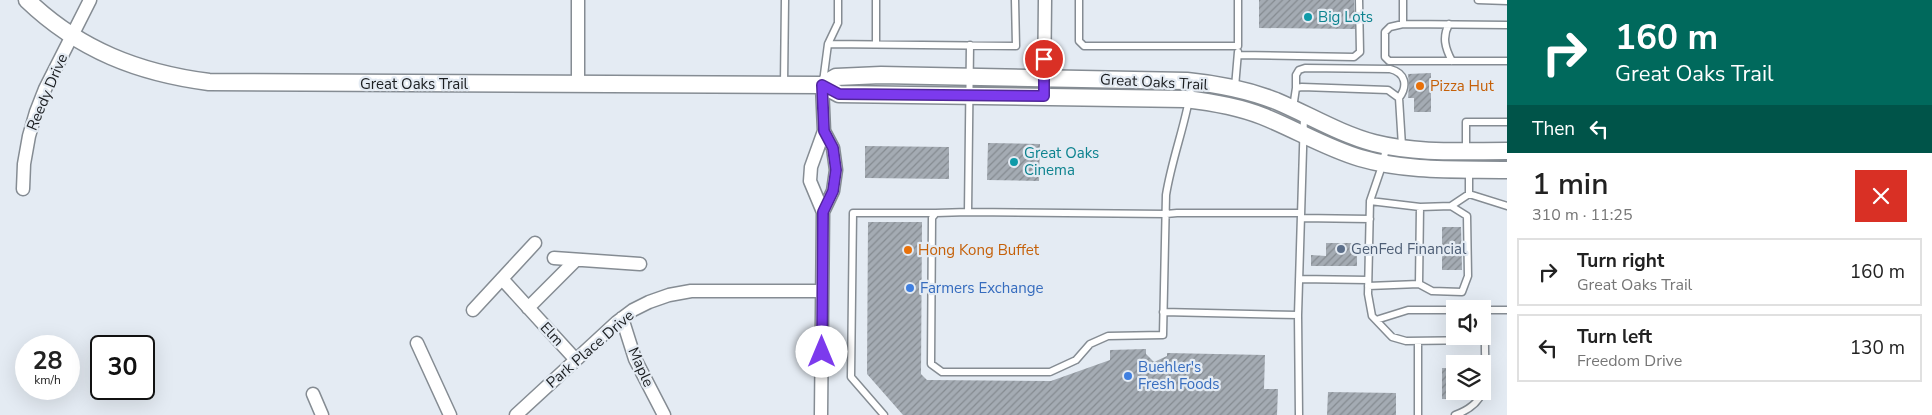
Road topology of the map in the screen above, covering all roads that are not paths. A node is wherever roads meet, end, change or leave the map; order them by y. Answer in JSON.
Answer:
{"nodes":[{"id":1,"x":27,"y":0,"type":"edge"},
{"id":2,"x":90,"y":0,"type":"edge"},
{"id":3,"x":578,"y":0,"type":"edge"},
{"id":4,"x":785,"y":0,"type":"edge"},
{"id":5,"x":838,"y":0,"type":"edge"},
{"id":6,"x":876,"y":0,"type":"edge"},
{"id":7,"x":1015,"y":0,"type":"edge"},
{"id":8,"x":1044,"y":0,"type":"edge"},
{"id":9,"x":1079,"y":0,"type":"edge"},
{"id":10,"x":1238,"y":0,"type":"edge"},
{"id":11,"x":1359,"y":0,"type":"edge"},
{"id":12,"x":1403,"y":0,"type":"edge"},
{"id":13,"x":1478,"y":0,"type":"edge"},
{"id":14,"x":1507,"y":1,"type":"edge"},
{"id":15,"x":1403,"y":24,"type":"junction"},
{"id":16,"x":1449,"y":24,"type":"junction"},
{"id":17,"x":1507,"y":25,"type":"edge"},
{"id":18,"x":71,"y":35,"type":"junction"},
{"id":19,"x":828,"y":44,"type":"junction"},
{"id":20,"x":876,"y":44,"type":"junction"},
{"id":21,"x":970,"y":46,"type":"junction"},
{"id":22,"x":1238,"y":46,"type":"junction"},
{"id":23,"x":1238,"y":55,"type":"junction"},
{"id":24,"x":1452,"y":61,"type":"junction"},
{"id":25,"x":1507,"y":61,"type":"edge"},
{"id":26,"x":970,"y":77,"type":"junction"},
{"id":27,"x":1044,"y":78,"type":"junction"},
{"id":28,"x":1192,"y":82,"type":"junction"},
{"id":29,"x":578,"y":84,"type":"junction"},
{"id":30,"x":784,"y":85,"type":"junction"},
{"id":31,"x":822,"y":85,"type":"junction"},
{"id":32,"x":1296,"y":88,"type":"junction"},
{"id":33,"x":1235,"y":89,"type":"junction"},
{"id":34,"x":970,"y":96,"type":"junction"},
{"id":35,"x":1044,"y":96,"type":"junction"},
{"id":36,"x":1399,"y":98,"type":"junction"},
{"id":37,"x":1190,"y":99,"type":"junction"},
{"id":38,"x":1298,"y":112,"type":"junction"},
{"id":39,"x":1507,"y":122,"type":"edge"},
{"id":40,"x":824,"y":131,"type":"junction"},
{"id":41,"x":1303,"y":135,"type":"junction"},
{"id":42,"x":1386,"y":145,"type":"junction"},
{"id":43,"x":1403,"y":149,"type":"junction"},
{"id":44,"x":1466,"y":151,"type":"junction"},
{"id":45,"x":1507,"y":151,"type":"edge"},
{"id":46,"x":1383,"y":164,"type":"junction"},
{"id":47,"x":1467,"y":169,"type":"junction"},
{"id":48,"x":1507,"y":170,"type":"edge"},
{"id":49,"x":22,"y":189,"type":"dead end"},
{"id":50,"x":1469,"y":194,"type":"junction"},
{"id":51,"x":1370,"y":201,"type":"junction"},
{"id":52,"x":1451,"y":206,"type":"junction"},
{"id":53,"x":1507,"y":206,"type":"edge"},
{"id":54,"x":1420,"y":207,"type":"junction"},
{"id":55,"x":823,"y":212,"type":"junction"},
{"id":56,"x":968,"y":212,"type":"junction"},
{"id":57,"x":936,"y":213,"type":"junction"},
{"id":58,"x":1166,"y":214,"type":"junction"},
{"id":59,"x":1301,"y":216,"type":"junction"},
{"id":60,"x":1370,"y":219,"type":"junction"},
{"id":61,"x":535,"y":243,"type":"dead end"},
{"id":62,"x":554,"y":258,"type":"dead end"},
{"id":63,"x":576,"y":260,"type":"junction"},
{"id":64,"x":640,"y":264,"type":"dead end"},
{"id":65,"x":1299,"y":279,"type":"junction"},
{"id":66,"x":503,"y":280,"type":"junction"},
{"id":67,"x":1368,"y":283,"type":"junction"},
{"id":68,"x":1419,"y":284,"type":"junction"},
{"id":69,"x":822,"y":291,"type":"junction"},
{"id":70,"x":528,"y":308,"type":"junction"},
{"id":71,"x":473,"y":310,"type":"dead end"},
{"id":72,"x":1446,"y":310,"type":"edge"},
{"id":73,"x":1491,"y":310,"type":"edge"},
{"id":74,"x":1507,"y":310,"type":"edge"},
{"id":75,"x":1163,"y":312,"type":"junction"},
{"id":76,"x":1298,"y":315,"type":"junction"},
{"id":77,"x":622,"y":318,"type":"junction"},
{"id":78,"x":1376,"y":320,"type":"junction"},
{"id":79,"x":1418,"y":341,"type":"junction"},
{"id":80,"x":417,"y":343,"type":"dead end"},
{"id":81,"x":576,"y":360,"type":"junction"},
{"id":82,"x":313,"y":394,"type":"dead end"},
{"id":83,"x":520,"y":413,"type":"edge"},
{"id":84,"x":322,"y":415,"type":"edge"},
{"id":85,"x":450,"y":415,"type":"edge"},
{"id":86,"x":664,"y":415,"type":"edge"},
{"id":87,"x":820,"y":415,"type":"edge"},
{"id":88,"x":884,"y":415,"type":"edge"},
{"id":89,"x":1299,"y":415,"type":"edge"},
{"id":90,"x":1418,"y":415,"type":"edge"},
{"id":91,"x":1455,"y":415,"type":"edge"}],
"edges":[{"from":1,"to":18,"type":"street","name":"Great Oaks Trail"},
{"from":2,"to":18,"type":"street","name":"Reedy Drive"},
{"from":3,"to":29,"type":"street"},
{"from":4,"to":30,"type":"lane"},
{"from":5,"to":19,"type":"lane"},
{"from":6,"to":20,"type":"lane"},
{"from":7,"to":21,"type":"lane"},
{"from":8,"to":27,"type":"street"},
{"from":9,"to":22,"type":"lane"},
{"from":10,"to":22,"type":"lane"},
{"from":11,"to":23,"type":"lane"},
{"from":12,"to":15,"type":"lane"},
{"from":13,"to":14,"type":"lane"},
{"from":15,"to":16,"type":"lane"},
{"from":15,"to":24,"type":"lane"},
{"from":16,"to":17,"type":"lane"},
{"from":16,"to":24,"type":"lane"},
{"from":18,"to":29,"type":"street","name":"Great Oaks Trail"},
{"from":18,"to":49,"type":"street","name":"Reedy Drive"},
{"from":19,"to":20,"type":"lane"},
{"from":19,"to":31,"type":"lane"},
{"from":20,"to":21,"type":"lane"},
{"from":21,"to":26,"type":"lane"},
{"from":22,"to":23,"type":"lane"},
{"from":23,"to":33,"type":"lane"},
{"from":24,"to":25,"type":"lane"},
{"from":26,"to":27,"type":"street","name":"Great Oaks Trail"},
{"from":26,"to":31,"type":"street","name":"Great Oaks Trail"},
{"from":26,"to":34,"type":"lane"},
{"from":27,"to":28,"type":"street","name":"Great Oaks Trail"},
{"from":27,"to":35,"type":"street"},
{"from":28,"to":33,"type":"street","name":"Great Oaks Trail"},
{"from":28,"to":37,"type":"lane"},
{"from":29,"to":30,"type":"street","name":"Great Oaks Trail"},
{"from":30,"to":31,"type":"street","name":"Great Oaks Trail"},
{"from":31,"to":34,"type":"street","name":"Great Oaks Trail"},
{"from":31,"to":40,"type":"street"},
{"from":32,"to":36,"type":"lane"},
{"from":32,"to":36,"type":"lane"},
{"from":32,"to":38,"type":"lane"},
{"from":33,"to":38,"type":"street","name":"Great Oaks Trail"},
{"from":34,"to":35,"type":"street","name":"Great Oaks Trail"},
{"from":34,"to":56,"type":"lane"},
{"from":35,"to":37,"type":"street","name":"Great Oaks Trail"},
{"from":36,"to":43,"type":"lane"},
{"from":37,"to":41,"type":"street","name":"Great Oaks Trail"},
{"from":37,"to":58,"type":"lane"},
{"from":38,"to":41,"type":"lane"},
{"from":38,"to":42,"type":"street","name":"Great Oaks Trail"},
{"from":39,"to":44,"type":"lane"},
{"from":40,"to":55,"type":"street"},
{"from":40,"to":55,"type":"street"},
{"from":41,"to":46,"type":"street","name":"Great Oaks Trail"},
{"from":41,"to":59,"type":"lane"},
{"from":42,"to":43,"type":"street","name":"Great Oaks Trail"},
{"from":42,"to":46,"type":"lane"},
{"from":43,"to":44,"type":"street","name":"Great Oaks Trail"},
{"from":44,"to":45,"type":"street","name":"Great Oaks Trail"},
{"from":44,"to":47,"type":"lane"},
{"from":46,"to":47,"type":"street","name":"Great Oaks Trail"},
{"from":46,"to":51,"type":"lane"},
{"from":47,"to":48,"type":"street","name":"Great Oaks Trail"},
{"from":47,"to":50,"type":"lane"},
{"from":50,"to":52,"type":"lane"},
{"from":50,"to":53,"type":"lane"},
{"from":51,"to":54,"type":"lane"},
{"from":51,"to":60,"type":"lane"},
{"from":52,"to":54,"type":"lane"},
{"from":52,"to":68,"type":"lane"},
{"from":54,"to":68,"type":"lane"},
{"from":55,"to":69,"type":"street"},
{"from":56,"to":57,"type":"lane"},
{"from":56,"to":58,"type":"lane"},
{"from":57,"to":75,"type":"lane"},
{"from":57,"to":88,"type":"lane"},
{"from":58,"to":59,"type":"lane"},
{"from":58,"to":75,"type":"lane"},
{"from":59,"to":60,"type":"lane"},
{"from":59,"to":65,"type":"lane"},
{"from":60,"to":67,"type":"lane"},
{"from":61,"to":66,"type":"street"},
{"from":62,"to":63,"type":"street"},
{"from":63,"to":64,"type":"street"},
{"from":63,"to":70,"type":"street","name":"Elm"},
{"from":65,"to":67,"type":"lane"},
{"from":65,"to":76,"type":"lane"},
{"from":66,"to":70,"type":"street","name":"Elm"},
{"from":66,"to":71,"type":"street"},
{"from":67,"to":68,"type":"lane"},
{"from":67,"to":78,"type":"lane"},
{"from":69,"to":77,"type":"street","name":"Park Place Drive"},
{"from":69,"to":87,"type":"street"},
{"from":70,"to":81,"type":"street","name":"Elm"},
{"from":72,"to":78,"type":"lane"},
{"from":73,"to":74,"type":"lane"},
{"from":75,"to":76,"type":"lane"},
{"from":76,"to":89,"type":"lane"},
{"from":77,"to":81,"type":"street","name":"Park Place Drive"},
{"from":77,"to":86,"type":"street","name":"Maple"},
{"from":78,"to":79,"type":"lane"},
{"from":79,"to":90,"type":"lane"},
{"from":79,"to":91,"type":"lane"},
{"from":80,"to":85,"type":"street"},
{"from":81,"to":83,"type":"street","name":"Park Place Drive"},
{"from":82,"to":84,"type":"street"}]}
